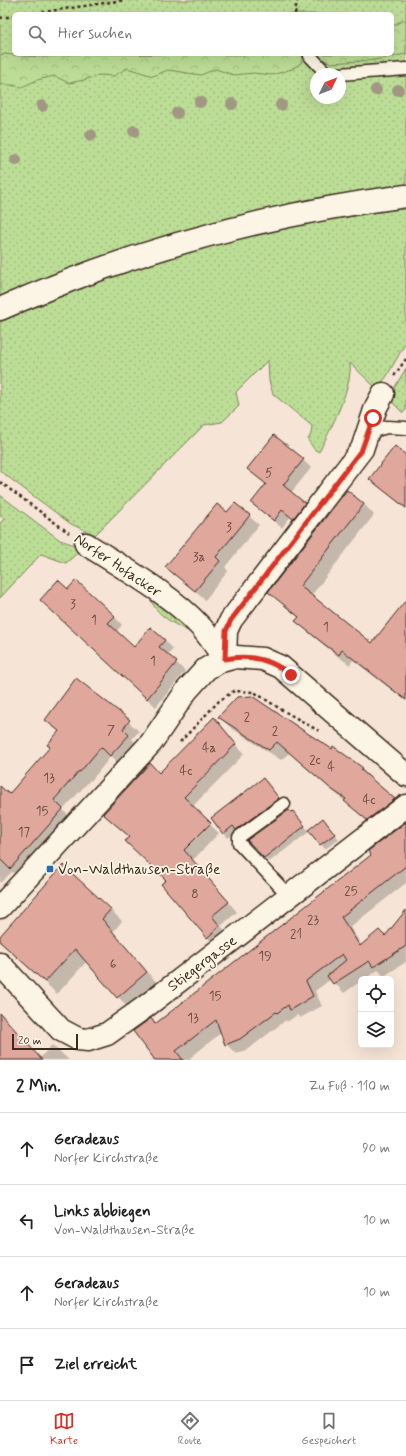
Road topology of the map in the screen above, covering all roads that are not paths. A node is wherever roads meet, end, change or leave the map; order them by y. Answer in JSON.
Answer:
{"nodes":[{"id":1,"x":310,"y":56,"type":"dead end"},
{"id":2,"x":321,"y":68,"type":"edge"},
{"id":3,"x":406,"y":69,"type":"edge"},
{"id":4,"x":346,"y":74,"type":"edge"},
{"id":5,"x":406,"y":196,"type":"edge"},
{"id":6,"x":0,"y":309,"type":"edge"},
{"id":7,"x":384,"y":394,"type":"dead end"},
{"id":8,"x":406,"y":428,"type":"edge"},
{"id":9,"x":369,"y":432,"type":"junction"},
{"id":10,"x":86,"y":544,"type":"road end"},
{"id":11,"x":225,"y":659,"type":"junction"},
{"id":12,"x":406,"y":775,"type":"edge"},
{"id":13,"x":284,"y":804,"type":"dead end"},
{"id":14,"x":406,"y":806,"type":"edge"},
{"id":15,"x":289,"y":896,"type":"junction"},
{"id":16,"x":0,"y":907,"type":"edge"},
{"id":17,"x":0,"y":964,"type":"edge"}],
"edges":[{"from":1,"to":2,"type":"lane"},
{"from":3,"to":4,"type":"lane"},
{"from":5,"to":6,"type":"street"},
{"from":7,"to":9,"type":"street"},
{"from":8,"to":9,"type":"lane"},
{"from":9,"to":11,"type":"street"},
{"from":10,"to":11,"type":"street","name":"Norfer Hofacker"},
{"from":11,"to":12,"type":"street"},
{"from":11,"to":16,"type":"street"},
{"from":13,"to":15,"type":"lane"},
{"from":14,"to":15,"type":"street","name":"Stiegergasse"},
{"from":15,"to":17,"type":"street","name":"Stiegergasse"}]}
